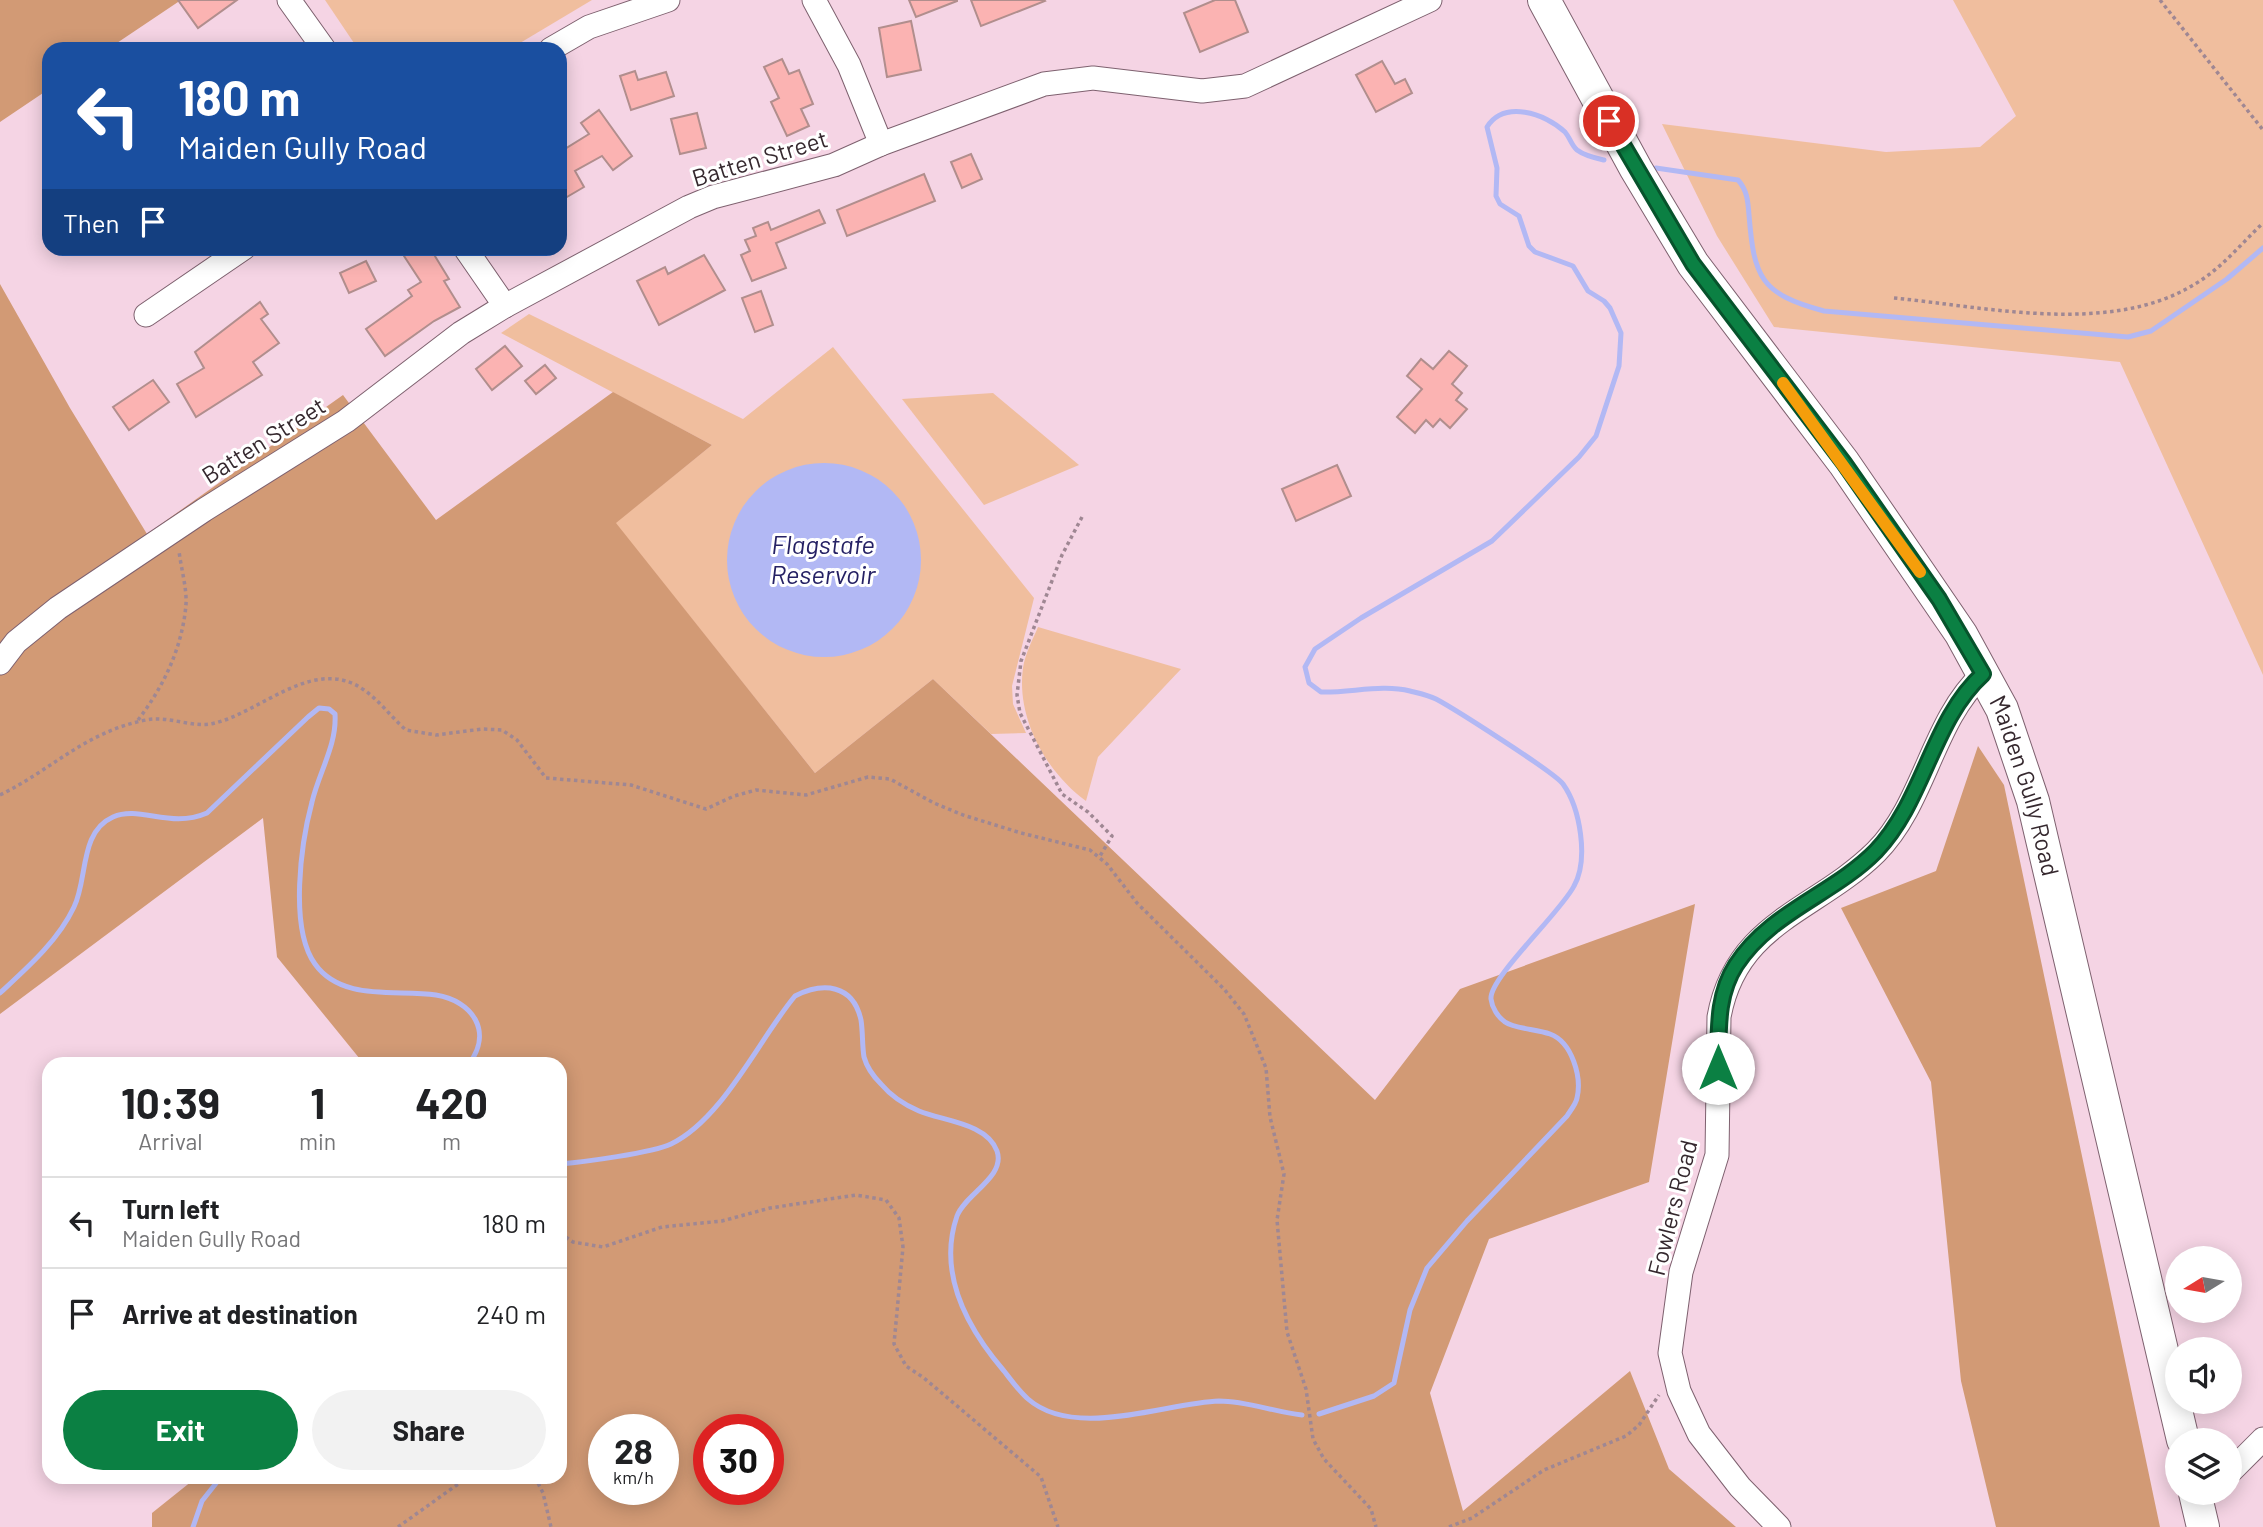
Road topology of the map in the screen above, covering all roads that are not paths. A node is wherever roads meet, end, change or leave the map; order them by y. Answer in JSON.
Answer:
{"nodes":[{"id":1,"x":289,"y":0,"type":"edge"},
{"id":2,"x":668,"y":0,"type":"edge"},
{"id":3,"x":814,"y":0,"type":"edge"},
{"id":4,"x":1430,"y":0,"type":"edge"},
{"id":5,"x":1544,"y":0,"type":"edge"},
{"id":6,"x":319,"y":42,"type":"edge"},
{"id":7,"x":563,"y":42,"type":"edge"},
{"id":8,"x":881,"y":144,"type":"junction"},
{"id":9,"x":232,"y":256,"type":"edge"},
{"id":10,"x":471,"y":256,"type":"edge"},
{"id":11,"x":505,"y":306,"type":"junction"},
{"id":12,"x":146,"y":315,"type":"dead end"},
{"id":13,"x":0,"y":663,"type":"edge"},
{"id":14,"x":1983,"y":674,"type":"junction"},
{"id":15,"x":2180,"y":1428,"type":"edge"},
{"id":16,"x":2263,"y":1439,"type":"edge"},
{"id":17,"x":2242,"y":1460,"type":"edge"},
{"id":18,"x":2198,"y":1505,"type":"edge"},
{"id":19,"x":1779,"y":1527,"type":"edge"},
{"id":20,"x":2203,"y":1527,"type":"edge"}],
"edges":[{"from":1,"to":6,"type":"street"},
{"from":2,"to":7,"type":"street"},
{"from":3,"to":8,"type":"street"},
{"from":4,"to":8,"type":"street","name":"Batten Street"},
{"from":5,"to":14,"type":"street","name":"Maiden Gully Road"},
{"from":8,"to":11,"type":"street","name":"Batten Street"},
{"from":9,"to":12,"type":"street"},
{"from":10,"to":11,"type":"street"},
{"from":11,"to":13,"type":"street","name":"Batten Street"},
{"from":14,"to":15,"type":"street","name":"Maiden Gully Road"},
{"from":14,"to":19,"type":"street","name":"Fowlers Road"},
{"from":16,"to":17,"type":"street"},
{"from":18,"to":20,"type":"street"}]}
